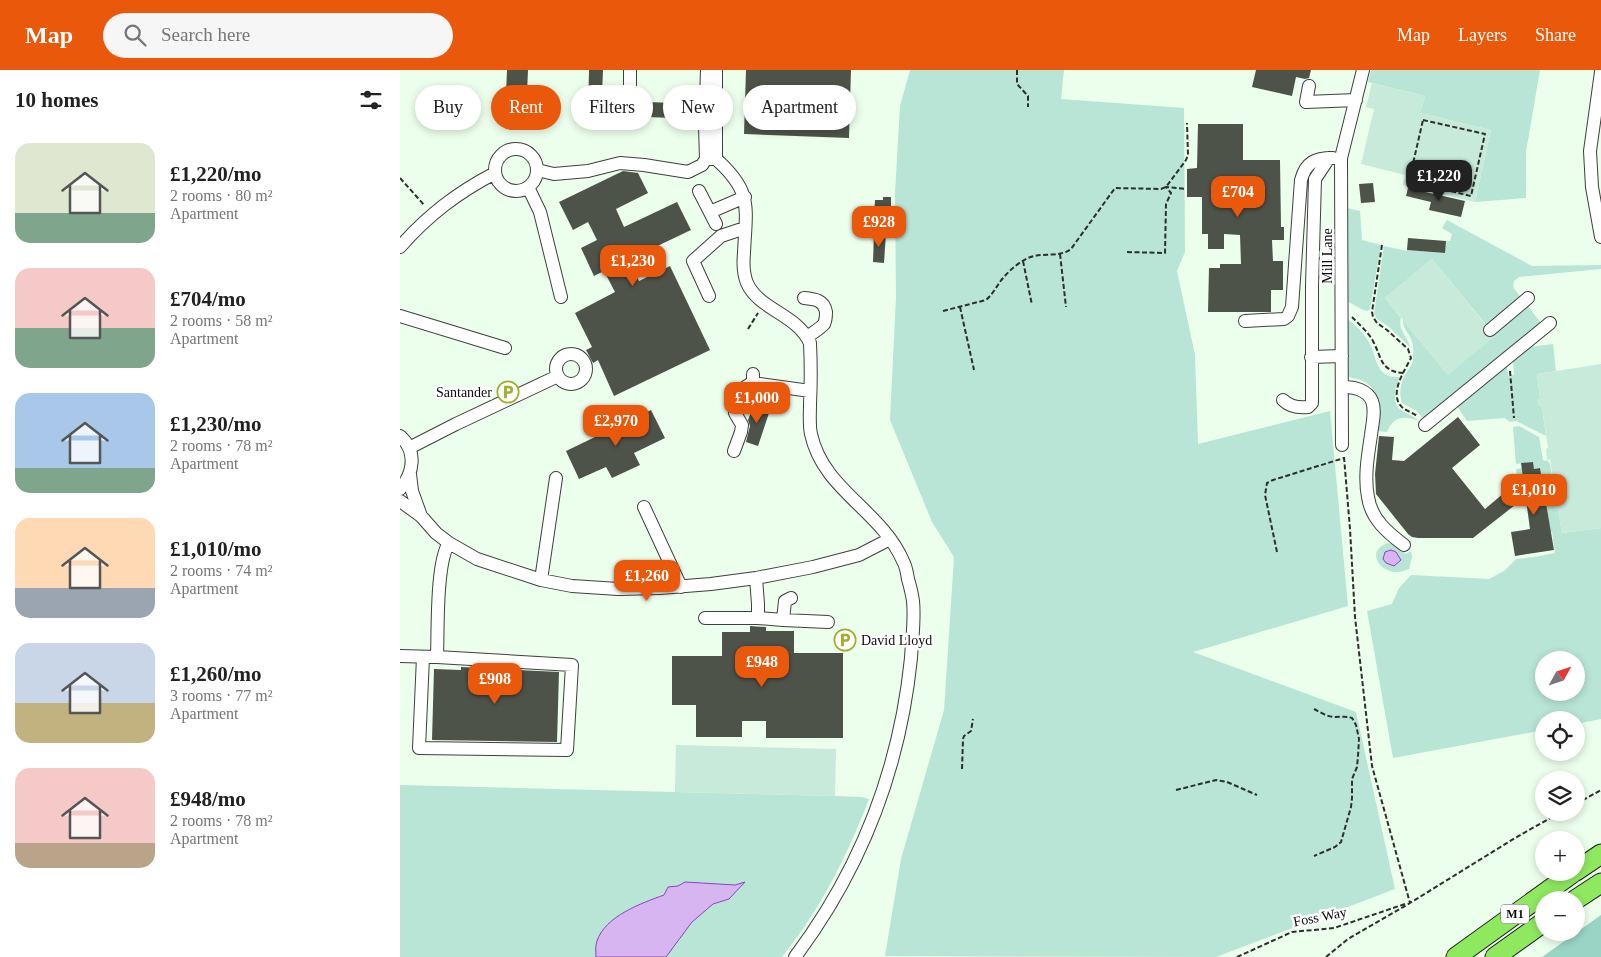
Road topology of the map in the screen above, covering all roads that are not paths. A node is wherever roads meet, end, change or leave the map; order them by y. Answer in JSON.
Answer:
{"nodes":[{"id":1,"x":630,"y":70,"type":"edge"},
{"id":2,"x":707,"y":70,"type":"edge"},
{"id":3,"x":716,"y":70,"type":"edge"},
{"id":4,"x":1363,"y":70,"type":"edge"},
{"id":5,"x":1601,"y":72,"type":"edge"},
{"id":6,"x":630,"y":85,"type":"edge"},
{"id":7,"x":1309,"y":86,"type":"dead end"},
{"id":8,"x":1356,"y":100,"type":"junction"},
{"id":9,"x":1335,"y":158,"type":"junction"},
{"id":10,"x":711,"y":159,"type":"junction"},
{"id":11,"x":537,"y":170,"type":"junction"},
{"id":12,"x":495,"y":173,"type":"junction"},
{"id":13,"x":528,"y":187,"type":"junction"},
{"id":14,"x":699,"y":191,"type":"dead end"},
{"id":15,"x":745,"y":197,"type":"junction"},
{"id":16,"x":1600,"y":222,"type":"edge"},
{"id":17,"x":745,"y":228,"type":"junction"},
{"id":18,"x":1601,"y":237,"type":"edge"},
{"id":19,"x":400,"y":247,"type":"edge"},
{"id":20,"x":709,"y":296,"type":"dead end"},
{"id":21,"x":561,"y":297,"type":"dead end"},
{"id":22,"x":804,"y":298,"type":"dead end"},
{"id":23,"x":1528,"y":298,"type":"dead end"},
{"id":24,"x":400,"y":316,"type":"edge"},
{"id":25,"x":1245,"y":321,"type":"dead end"},
{"id":26,"x":1550,"y":323,"type":"dead end"},
{"id":27,"x":1490,"y":330,"type":"dead end"},
{"id":28,"x":807,"y":337,"type":"junction"},
{"id":29,"x":505,"y":348,"type":"dead end"},
{"id":30,"x":1342,"y":356,"type":"junction"},
{"id":31,"x":1311,"y":357,"type":"junction"},
{"id":32,"x":558,"y":376,"type":"dead end"},
{"id":33,"x":1342,"y":388,"type":"junction"},
{"id":34,"x":810,"y":391,"type":"junction"},
{"id":35,"x":1283,"y":400,"type":"dead end"},
{"id":36,"x":1425,"y":425,"type":"road end"},
{"id":37,"x":400,"y":436,"type":"edge"},
{"id":38,"x":409,"y":448,"type":"junction"},
{"id":39,"x":734,"y":451,"type":"dead end"},
{"id":40,"x":1343,"y":451,"type":"road end"},
{"id":41,"x":410,"y":474,"type":"junction"},
{"id":42,"x":556,"y":478,"type":"dead end"},
{"id":43,"x":400,"y":489,"type":"edge"},
{"id":44,"x":400,"y":501,"type":"edge"},
{"id":45,"x":644,"y":507,"type":"dead end"},
{"id":46,"x":421,"y":516,"type":"junction"},
{"id":47,"x":890,"y":539,"type":"junction"},
{"id":48,"x":449,"y":543,"type":"junction"},
{"id":49,"x":1404,"y":545,"type":"dead end"},
{"id":50,"x":756,"y":578,"type":"junction"},
{"id":51,"x":541,"y":580,"type":"junction"},
{"id":52,"x":681,"y":587,"type":"junction"},
{"id":53,"x":791,"y":598,"type":"dead end"},
{"id":54,"x":706,"y":618,"type":"dead end"},
{"id":55,"x":758,"y":618,"type":"junction"},
{"id":56,"x":784,"y":620,"type":"junction"},
{"id":57,"x":828,"y":622,"type":"dead end"},
{"id":58,"x":400,"y":656,"type":"edge"},
{"id":59,"x":423,"y":657,"type":"junction"},
{"id":60,"x":437,"y":657,"type":"junction"},
{"id":61,"x":1601,"y":854,"type":"edge"},
{"id":62,"x":1585,"y":865,"type":"edge"},
{"id":63,"x":1562,"y":881,"type":"edge"},
{"id":64,"x":1601,"y":883,"type":"edge"},
{"id":65,"x":1585,"y":894,"type":"edge"},
{"id":66,"x":1535,"y":928,"type":"edge"},
{"id":67,"x":795,"y":957,"type":"edge"},
{"id":68,"x":1456,"y":957,"type":"edge"},
{"id":69,"x":1495,"y":957,"type":"edge"}],
"edges":[{"from":1,"to":6,"type":"street"},
{"from":2,"to":10,"type":"street"},
{"from":3,"to":10,"type":"street"},
{"from":4,"to":8,"type":"street","name":"Mill Lane"},
{"from":5,"to":16,"type":"street"},
{"from":7,"to":8,"type":"street"},
{"from":8,"to":9,"type":"street","name":"Mill Lane"},
{"from":9,"to":25,"type":"street"},
{"from":9,"to":30,"type":"street","name":"Mill Lane"},
{"from":9,"to":31,"type":"street"},
{"from":10,"to":11,"type":"street"},
{"from":10,"to":15,"type":"street"},
{"from":11,"to":12,"type":"street"},
{"from":11,"to":13,"type":"street"},
{"from":12,"to":13,"type":"street"},
{"from":12,"to":19,"type":"street"},
{"from":13,"to":21,"type":"street"},
{"from":14,"to":15,"type":"street"},
{"from":15,"to":17,"type":"street"},
{"from":16,"to":18,"type":"street"},
{"from":17,"to":20,"type":"street"},
{"from":17,"to":28,"type":"street"},
{"from":22,"to":28,"type":"street"},
{"from":23,"to":27,"type":"street"},
{"from":24,"to":29,"type":"street"},
{"from":26,"to":36,"type":"street"},
{"from":28,"to":34,"type":"street"},
{"from":30,"to":31,"type":"street"},
{"from":30,"to":33,"type":"street","name":"Mill Lane"},
{"from":31,"to":35,"type":"street"},
{"from":32,"to":38,"type":"street"},
{"from":33,"to":40,"type":"street","name":"Mill Lane"},
{"from":33,"to":49,"type":"street"},
{"from":34,"to":39,"type":"street"},
{"from":34,"to":47,"type":"street"},
{"from":37,"to":38,"type":"street"},
{"from":38,"to":41,"type":"street"},
{"from":41,"to":43,"type":"street"},
{"from":41,"to":46,"type":"street"},
{"from":42,"to":51,"type":"street"},
{"from":44,"to":46,"type":"street"},
{"from":45,"to":52,"type":"street"},
{"from":46,"to":48,"type":"street"},
{"from":47,"to":50,"type":"street"},
{"from":47,"to":67,"type":"street"},
{"from":48,"to":51,"type":"street"},
{"from":48,"to":60,"type":"street"},
{"from":50,"to":52,"type":"street"},
{"from":50,"to":55,"type":"street"},
{"from":51,"to":52,"type":"street"},
{"from":53,"to":56,"type":"street"},
{"from":54,"to":55,"type":"street"},
{"from":55,"to":56,"type":"street"},
{"from":56,"to":57,"type":"street"},
{"from":58,"to":59,"type":"street"},
{"from":59,"to":60,"type":"street"},
{"from":59,"to":60,"type":"street"},
{"from":61,"to":62,"type":"highway","number":"M1"},
{"from":63,"to":68,"type":"highway","number":"M1"},
{"from":64,"to":65,"type":"highway"},
{"from":66,"to":69,"type":"highway","number":"M1"}]}
